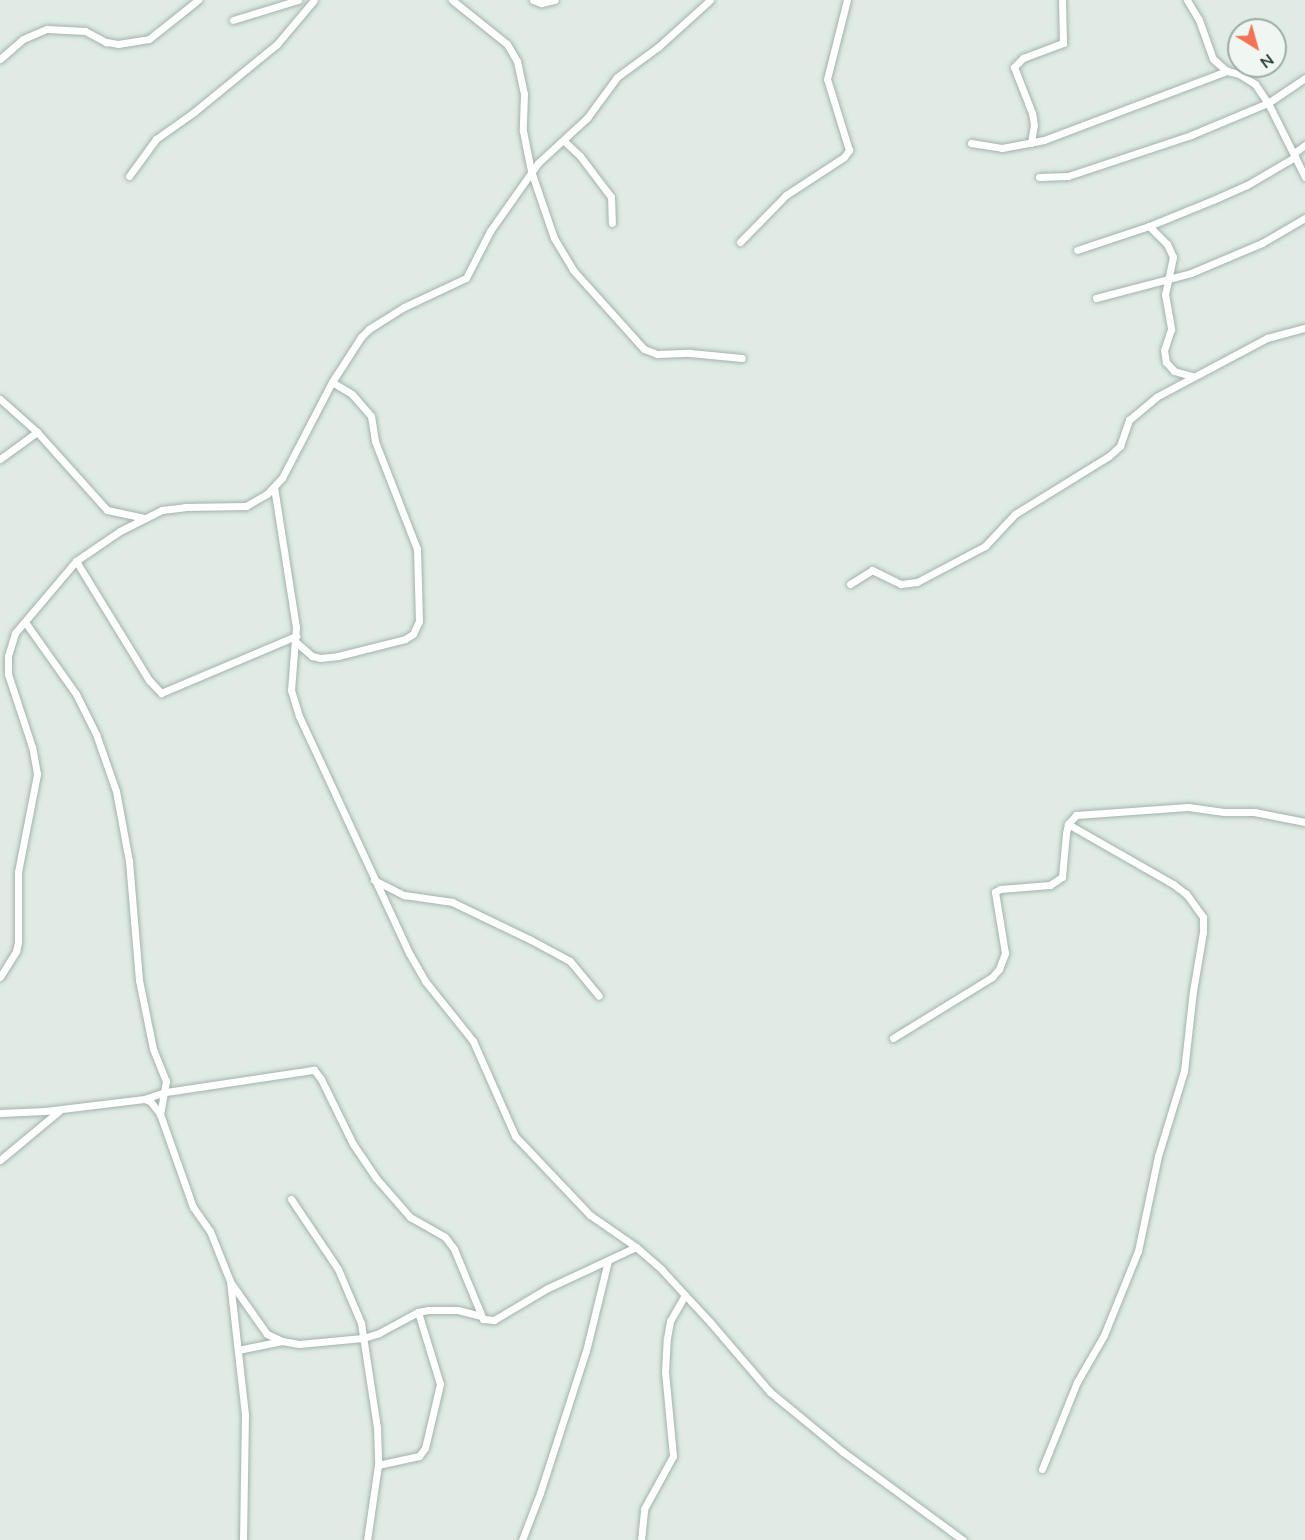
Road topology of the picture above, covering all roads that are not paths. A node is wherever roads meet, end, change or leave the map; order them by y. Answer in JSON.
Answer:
{"nodes":[{"id":1,"x":298,"y":0,"type":"edge"},
{"id":2,"x":314,"y":0,"type":"edge"},
{"id":3,"x":452,"y":0,"type":"edge"},
{"id":4,"x":532,"y":0,"type":"edge"},
{"id":5,"x":555,"y":0,"type":"edge"},
{"id":6,"x":710,"y":0,"type":"edge"},
{"id":7,"x":847,"y":0,"type":"edge"},
{"id":8,"x":1062,"y":0,"type":"edge"},
{"id":9,"x":1187,"y":0,"type":"edge"},
{"id":10,"x":194,"y":1,"type":"edge"},
{"id":11,"x":233,"y":20,"type":"dead end"},
{"id":12,"x":0,"y":59,"type":"edge"},
{"id":13,"x":1227,"y":71,"type":"joint"},
{"id":14,"x":1246,"y":78,"type":"edge"},
{"id":15,"x":1305,"y":78,"type":"edge"},
{"id":16,"x":1268,"y":104,"type":"junction"},
{"id":17,"x":564,"y":141,"type":"junction"},
{"id":18,"x":971,"y":143,"type":"dead end"},
{"id":19,"x":1031,"y":143,"type":"junction"},
{"id":20,"x":1305,"y":145,"type":"edge"},
{"id":21,"x":1294,"y":155,"type":"junction"},
{"id":22,"x":531,"y":171,"type":"junction"},
{"id":23,"x":129,"y":176,"type":"dead end"},
{"id":24,"x":1039,"y":177,"type":"dead end"},
{"id":25,"x":1305,"y":177,"type":"edge"},
{"id":26,"x":1305,"y":218,"type":"edge"},
{"id":27,"x":612,"y":223,"type":"dead end"},
{"id":28,"x":1149,"y":226,"type":"junction"},
{"id":29,"x":740,"y":242,"type":"dead end"},
{"id":30,"x":1077,"y":250,"type":"dead end"},
{"id":31,"x":1166,"y":279,"type":"junction"},
{"id":32,"x":1096,"y":298,"type":"dead end"},
{"id":33,"x":1305,"y":327,"type":"edge"},
{"id":34,"x":742,"y":358,"type":"dead end"},
{"id":35,"x":1192,"y":376,"type":"junction"},
{"id":36,"x":332,"y":382,"type":"junction"},
{"id":37,"x":0,"y":399,"type":"edge"},
{"id":38,"x":37,"y":432,"type":"junction"},
{"id":39,"x":0,"y":459,"type":"edge"},
{"id":40,"x":274,"y":487,"type":"junction"},
{"id":41,"x":145,"y":518,"type":"junction"},
{"id":42,"x":76,"y":561,"type":"junction"},
{"id":43,"x":850,"y":584,"type":"dead end"},
{"id":44,"x":25,"y":622,"type":"junction"},
{"id":45,"x":297,"y":639,"type":"junction"},
{"id":46,"x":1305,"y":822,"type":"edge"},
{"id":47,"x":1068,"y":824,"type":"junction"},
{"id":48,"x":374,"y":880,"type":"junction"},
{"id":49,"x":0,"y":977,"type":"edge"},
{"id":50,"x":599,"y":996,"type":"dead end"},
{"id":51,"x":893,"y":1038,"type":"dead end"},
{"id":52,"x":166,"y":1092,"type":"junction"},
{"id":53,"x":144,"y":1099,"type":"junction"},
{"id":54,"x":61,"y":1109,"type":"junction"},
{"id":55,"x":0,"y":1113,"type":"edge"},
{"id":56,"x":160,"y":1114,"type":"junction"},
{"id":57,"x":0,"y":1160,"type":"edge"},
{"id":58,"x":291,"y":1199,"type":"dead end"},
{"id":59,"x":636,"y":1247,"type":"junction"},
{"id":60,"x":608,"y":1261,"type":"junction"},
{"id":61,"x":230,"y":1281,"type":"junction"},
{"id":62,"x":685,"y":1295,"type":"junction"},
{"id":63,"x":418,"y":1312,"type":"junction"},
{"id":64,"x":481,"y":1316,"type":"junction"},
{"id":65,"x":363,"y":1338,"type":"junction"},
{"id":66,"x":282,"y":1341,"type":"junction"},
{"id":67,"x":238,"y":1350,"type":"junction"},
{"id":68,"x":378,"y":1465,"type":"junction"},
{"id":69,"x":1042,"y":1469,"type":"dead end"},
{"id":70,"x":243,"y":1540,"type":"edge"},
{"id":71,"x":367,"y":1540,"type":"edge"},
{"id":72,"x":522,"y":1540,"type":"edge"},
{"id":73,"x":641,"y":1540,"type":"edge"},
{"id":74,"x":963,"y":1540,"type":"edge"}],
"edges":[{"from":1,"to":11,"type":"street"},
{"from":2,"to":23,"type":"street"},
{"from":3,"to":22,"type":"street"},
{"from":4,"to":5,"type":"street"},
{"from":6,"to":17,"type":"street"},
{"from":7,"to":29,"type":"street"},
{"from":8,"to":19,"type":"street"},
{"from":9,"to":13,"type":"street"},
{"from":10,"to":12,"type":"street"},
{"from":13,"to":19,"type":"street"},
{"from":14,"to":16,"type":"street"},
{"from":15,"to":16,"type":"street"},
{"from":16,"to":21,"type":"street"},
{"from":16,"to":24,"type":"street"},
{"from":17,"to":22,"type":"street"},
{"from":17,"to":27,"type":"street"},
{"from":18,"to":19,"type":"street"},
{"from":20,"to":21,"type":"street"},
{"from":21,"to":25,"type":"street"},
{"from":21,"to":28,"type":"street"},
{"from":22,"to":34,"type":"street"},
{"from":22,"to":36,"type":"street"},
{"from":26,"to":31,"type":"street"},
{"from":28,"to":30,"type":"street"},
{"from":28,"to":31,"type":"street"},
{"from":31,"to":32,"type":"street"},
{"from":31,"to":35,"type":"street"},
{"from":33,"to":35,"type":"street"},
{"from":35,"to":43,"type":"street"},
{"from":36,"to":40,"type":"street"},
{"from":36,"to":45,"type":"street"},
{"from":37,"to":38,"type":"street"},
{"from":38,"to":39,"type":"street"},
{"from":38,"to":41,"type":"street"},
{"from":40,"to":41,"type":"street"},
{"from":40,"to":45,"type":"street"},
{"from":41,"to":42,"type":"street"},
{"from":42,"to":44,"type":"street"},
{"from":42,"to":45,"type":"street"},
{"from":44,"to":49,"type":"street"},
{"from":44,"to":52,"type":"street"},
{"from":45,"to":48,"type":"street"},
{"from":46,"to":47,"type":"street"},
{"from":47,"to":51,"type":"street"},
{"from":47,"to":69,"type":"street"},
{"from":48,"to":50,"type":"street"},
{"from":48,"to":59,"type":"street"},
{"from":52,"to":53,"type":"street"},
{"from":52,"to":56,"type":"street"},
{"from":52,"to":64,"type":"street"},
{"from":53,"to":54,"type":"street"},
{"from":53,"to":56,"type":"street"},
{"from":54,"to":55,"type":"street"},
{"from":54,"to":57,"type":"street"},
{"from":56,"to":61,"type":"street"},
{"from":58,"to":65,"type":"street"},
{"from":59,"to":60,"type":"street"},
{"from":59,"to":62,"type":"street"},
{"from":60,"to":64,"type":"street"},
{"from":60,"to":72,"type":"street"},
{"from":61,"to":66,"type":"street"},
{"from":61,"to":67,"type":"street"},
{"from":62,"to":73,"type":"street"},
{"from":62,"to":74,"type":"street"},
{"from":63,"to":64,"type":"street"},
{"from":63,"to":65,"type":"street"},
{"from":63,"to":68,"type":"street"},
{"from":65,"to":66,"type":"street"},
{"from":65,"to":68,"type":"street"},
{"from":66,"to":67,"type":"street"},
{"from":67,"to":70,"type":"street"},
{"from":68,"to":71,"type":"street"}]}
